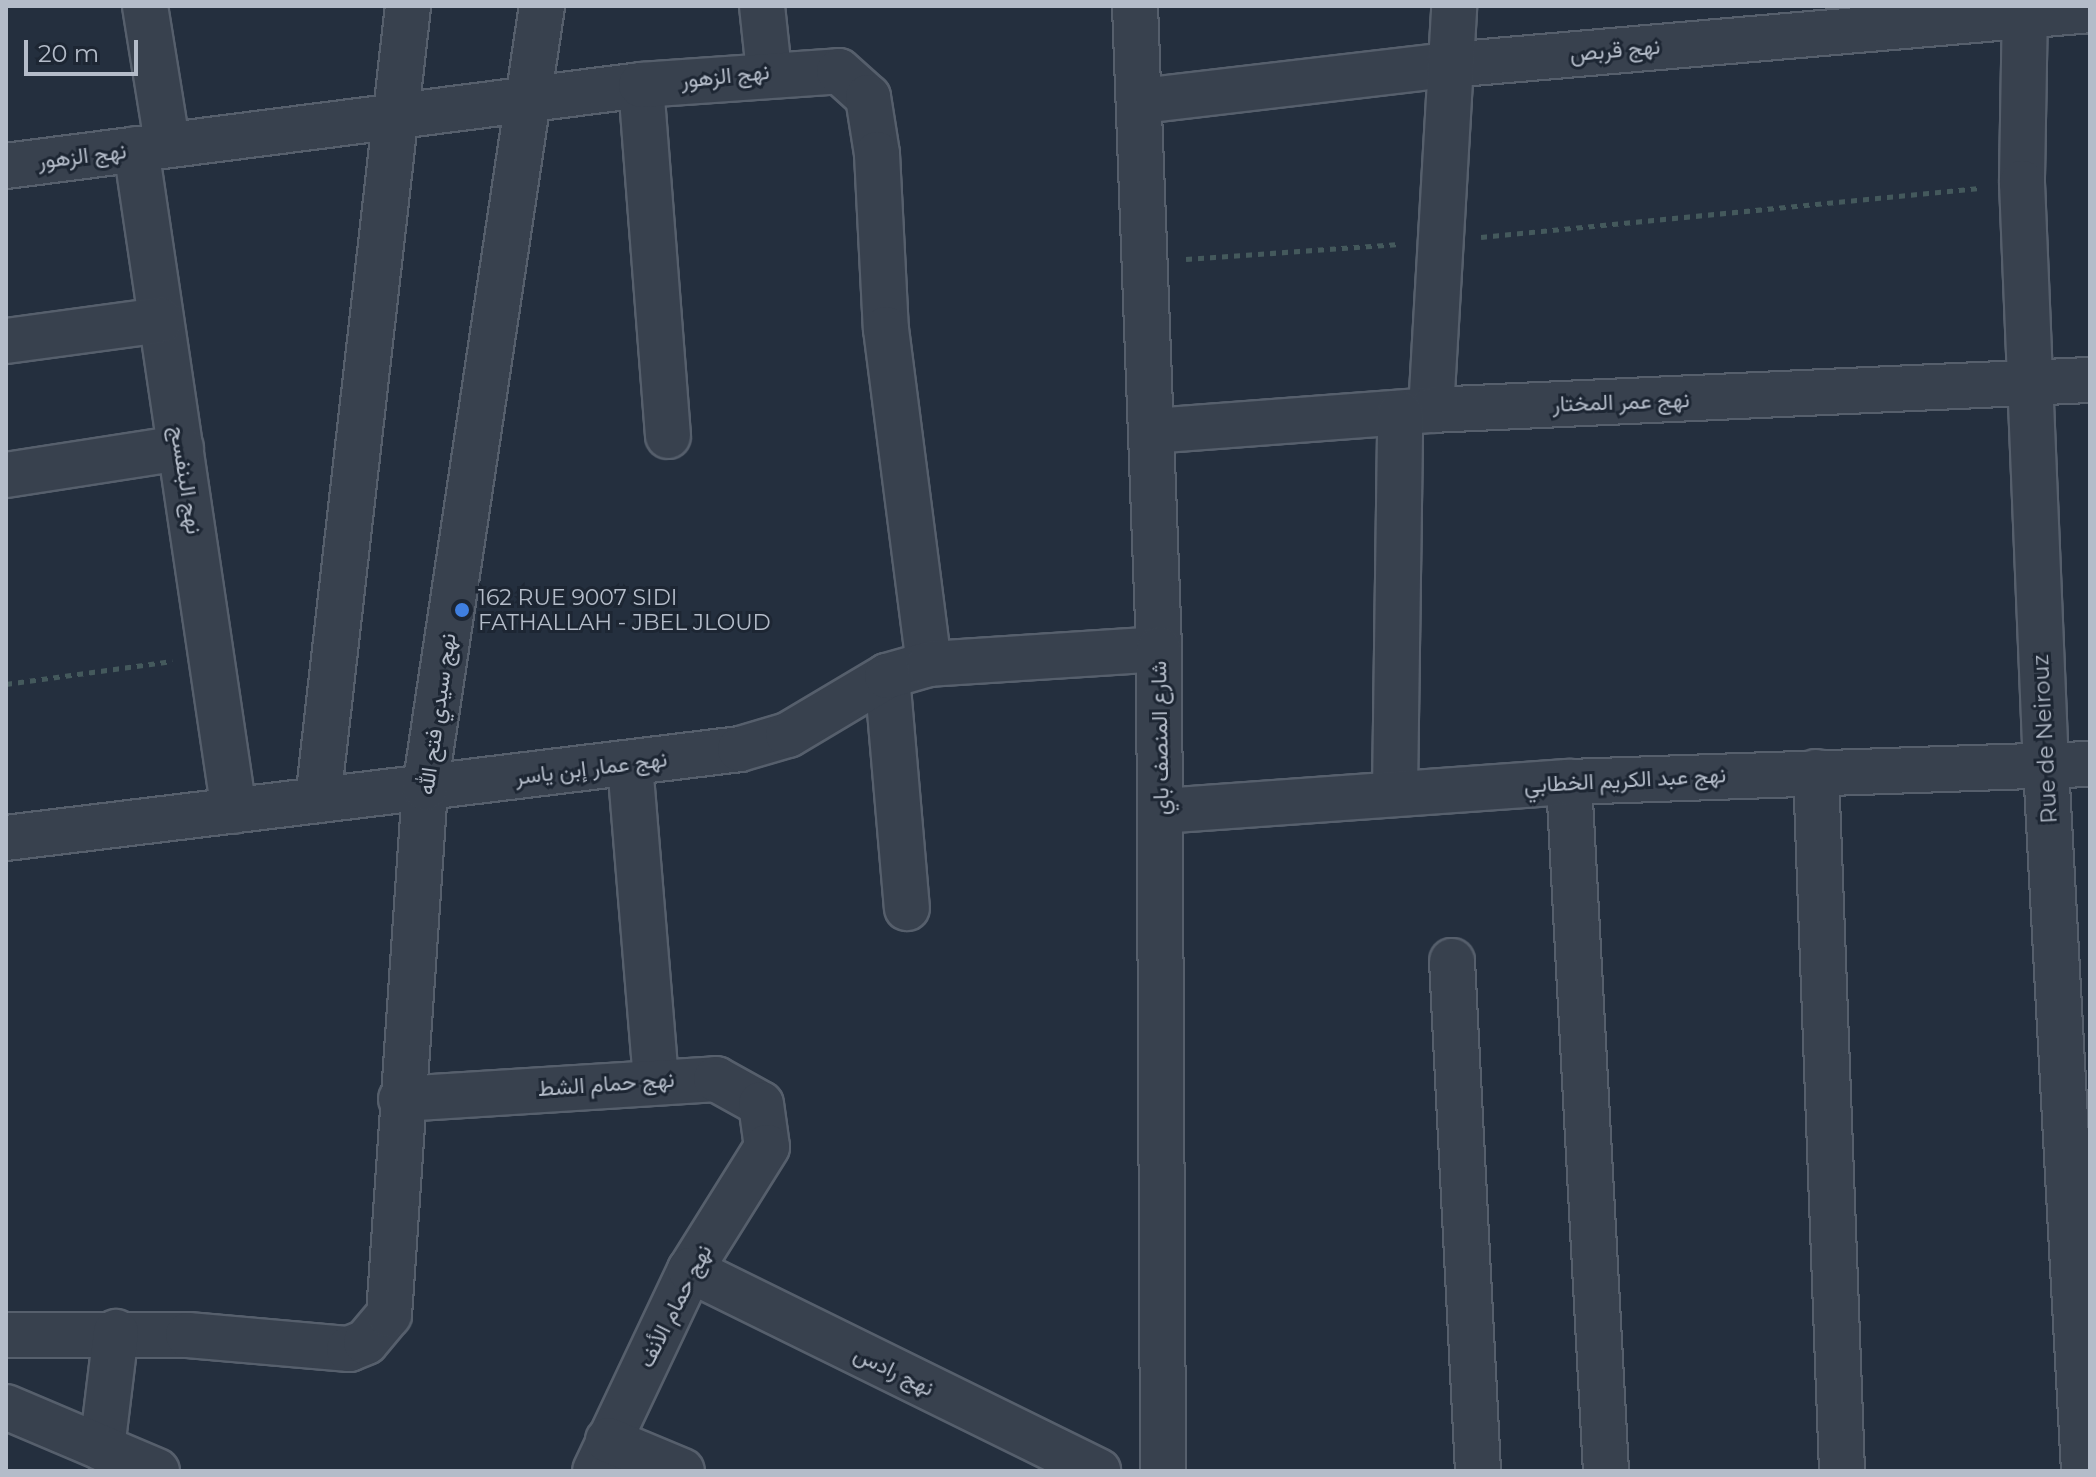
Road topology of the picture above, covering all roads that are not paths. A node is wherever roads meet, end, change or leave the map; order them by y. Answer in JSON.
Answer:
{"nodes":[{"id":1,"x":145,"y":6,"type":"edge"},
{"id":2,"x":408,"y":6,"type":"edge"},
{"id":3,"x":542,"y":6,"type":"edge"},
{"id":4,"x":762,"y":6,"type":"edge"},
{"id":5,"x":1135,"y":6,"type":"edge"},
{"id":6,"x":1454,"y":6,"type":"edge"},
{"id":7,"x":2025,"y":10,"type":"edge"},
{"id":8,"x":2090,"y":10,"type":"edge"},
{"id":9,"x":1449,"y":65,"type":"junction"},
{"id":10,"x":769,"y":72,"type":"junction"},
{"id":11,"x":641,"y":85,"type":"junction"},
{"id":12,"x":532,"y":98,"type":"junction"},
{"id":13,"x":1141,"y":101,"type":"junction"},
{"id":14,"x":395,"y":113,"type":"junction"},
{"id":15,"x":152,"y":145,"type":"junction"},
{"id":16,"x":6,"y":166,"type":"edge"},
{"id":17,"x":161,"y":320,"type":"junction"},
{"id":18,"x":6,"y":341,"type":"edge"},
{"id":19,"x":2090,"y":380,"type":"edge"},
{"id":20,"x":2031,"y":384,"type":"junction"},
{"id":21,"x":1416,"y":411,"type":"junction"},
{"id":22,"x":1152,"y":431,"type":"junction"},
{"id":23,"x":668,"y":436,"type":"dead end"},
{"id":24,"x":181,"y":448,"type":"junction"},
{"id":25,"x":6,"y":475,"type":"edge"},
{"id":26,"x":1159,"y":649,"type":"junction"},
{"id":27,"x":929,"y":664,"type":"junction"},
{"id":28,"x":887,"y":676,"type":"junction"},
{"id":29,"x":630,"y":764,"type":"junction"},
{"id":30,"x":2090,"y":764,"type":"edge"},
{"id":31,"x":2046,"y":767,"type":"junction"},
{"id":32,"x":1816,"y":772,"type":"junction"},
{"id":33,"x":1569,"y":782,"type":"junction"},
{"id":34,"x":425,"y":788,"type":"junction"},
{"id":35,"x":1395,"y":792,"type":"junction"},
{"id":36,"x":318,"y":800,"type":"junction"},
{"id":37,"x":234,"y":811,"type":"junction"},
{"id":38,"x":1161,"y":811,"type":"junction"},
{"id":39,"x":6,"y":838,"type":"edge"},
{"id":40,"x":907,"y":908,"type":"dead end"},
{"id":41,"x":1452,"y":961,"type":"dead end"},
{"id":42,"x":656,"y":1079,"type":"junction"},
{"id":43,"x":401,"y":1099,"type":"junction"},
{"id":44,"x":767,"y":1147,"type":"joint"},
{"id":45,"x":690,"y":1270,"type":"junction"},
{"id":46,"x":116,"y":1332,"type":"junction"},
{"id":47,"x":6,"y":1335,"type":"edge"},
{"id":48,"x":6,"y":1407,"type":"edge"},
{"id":49,"x":102,"y":1448,"type":"junction"},
{"id":50,"x":601,"y":1456,"type":"edge"},
{"id":51,"x":157,"y":1471,"type":"edge"},
{"id":52,"x":682,"y":1471,"type":"edge"},
{"id":53,"x":1098,"y":1471,"type":"edge"},
{"id":54,"x":1163,"y":1471,"type":"edge"},
{"id":55,"x":1478,"y":1471,"type":"edge"},
{"id":56,"x":1606,"y":1471,"type":"edge"},
{"id":57,"x":1842,"y":1471,"type":"edge"},
{"id":58,"x":2084,"y":1471,"type":"edge"}],
"edges":[{"from":1,"to":15,"type":"street","name":"نهج البنفسج"},
{"from":2,"to":14,"type":"street"},
{"from":3,"to":12,"type":"street","name":"نهج سيدي فتح الله"},
{"from":4,"to":10,"type":"street"},
{"from":5,"to":13,"type":"street","name":"شارع المنصف باي"},
{"from":6,"to":9,"type":"street"},
{"from":7,"to":8,"type":"street","name":"نهج قربص"},
{"from":7,"to":9,"type":"street","name":"نهج قربص"},
{"from":7,"to":20,"type":"street","name":"Rue de Neirouz"},
{"from":9,"to":13,"type":"street","name":"نهج قربص"},
{"from":9,"to":21,"type":"street"},
{"from":10,"to":11,"type":"street","name":"نهج الزهور"},
{"from":10,"to":27,"type":"street","name":"نهج الزهور"},
{"from":11,"to":12,"type":"street","name":"نهج الزهور"},
{"from":11,"to":23,"type":"street"},
{"from":12,"to":14,"type":"street","name":"نهج الزهور"},
{"from":12,"to":34,"type":"street","name":"نهج سيدي فتح الله"},
{"from":13,"to":22,"type":"street","name":"شارع المنصف باي"},
{"from":14,"to":15,"type":"street","name":"نهج الزهور"},
{"from":14,"to":36,"type":"street"},
{"from":15,"to":16,"type":"street","name":"نهج الزهور"},
{"from":15,"to":17,"type":"street","name":"نهج البنفسج"},
{"from":17,"to":18,"type":"street"},
{"from":17,"to":24,"type":"street","name":"نهج البنفسج"},
{"from":19,"to":20,"type":"street","name":"نهج عمر المختار"},
{"from":20,"to":21,"type":"street","name":"نهج عمر المختار"},
{"from":20,"to":31,"type":"street","name":"Rue de Neirouz"},
{"from":21,"to":22,"type":"street","name":"نهج عمر المختار"},
{"from":21,"to":35,"type":"street"},
{"from":22,"to":26,"type":"street","name":"شارع المنصف باي"},
{"from":24,"to":25,"type":"street"},
{"from":24,"to":37,"type":"street","name":"نهج البنفسج"},
{"from":26,"to":27,"type":"street","name":"نهج عمار إبن ياسر"},
{"from":26,"to":38,"type":"street","name":"شارع المنصف باي"},
{"from":27,"to":28,"type":"street","name":"نهج عمار إبن ياسر"},
{"from":28,"to":29,"type":"street","name":"نهج عمار إبن ياسر"},
{"from":28,"to":40,"type":"street"},
{"from":29,"to":34,"type":"street","name":"نهج عمار إبن ياسر"},
{"from":29,"to":42,"type":"street"},
{"from":30,"to":31,"type":"street","name":"نهج عبد الكريم الخطابي"},
{"from":31,"to":32,"type":"street","name":"نهج عبد الكريم الخطابي"},
{"from":31,"to":58,"type":"street","name":"Rue de Neirouz"},
{"from":32,"to":33,"type":"street","name":"نهج عبد الكريم الخطابي"},
{"from":32,"to":57,"type":"street"},
{"from":33,"to":35,"type":"street","name":"نهج عبد الكريم الخطابي"},
{"from":33,"to":56,"type":"street"},
{"from":34,"to":36,"type":"street","name":"نهج عمار إبن ياسر"},
{"from":34,"to":43,"type":"street","name":"نهج سيدي فتح الله"},
{"from":35,"to":38,"type":"street","name":"نهج عبد الكريم الخطابي"},
{"from":36,"to":37,"type":"street","name":"نهج عمار إبن ياسر"},
{"from":37,"to":39,"type":"street","name":"نهج عمار إبن ياسر"},
{"from":38,"to":54,"type":"street","name":"شارع المنصف باي"},
{"from":41,"to":55,"type":"street"},
{"from":42,"to":43,"type":"street","name":"نهج حمام الشط"},
{"from":42,"to":44,"type":"street","name":"نهج حمام الشط"},
{"from":43,"to":46,"type":"street","name":"نهج سيدي فتح الله"},
{"from":44,"to":45,"type":"street","name":"نهج حمام الأنف"},
{"from":45,"to":50,"type":"street","name":"نهج حمام الأنف"},
{"from":45,"to":53,"type":"street","name":"نهج رادس"},
{"from":46,"to":47,"type":"street","name":"نهج سيدي فتح الله"},
{"from":46,"to":49,"type":"street"},
{"from":48,"to":49,"type":"street"},
{"from":49,"to":51,"type":"street"},
{"from":50,"to":52,"type":"street"}]}
